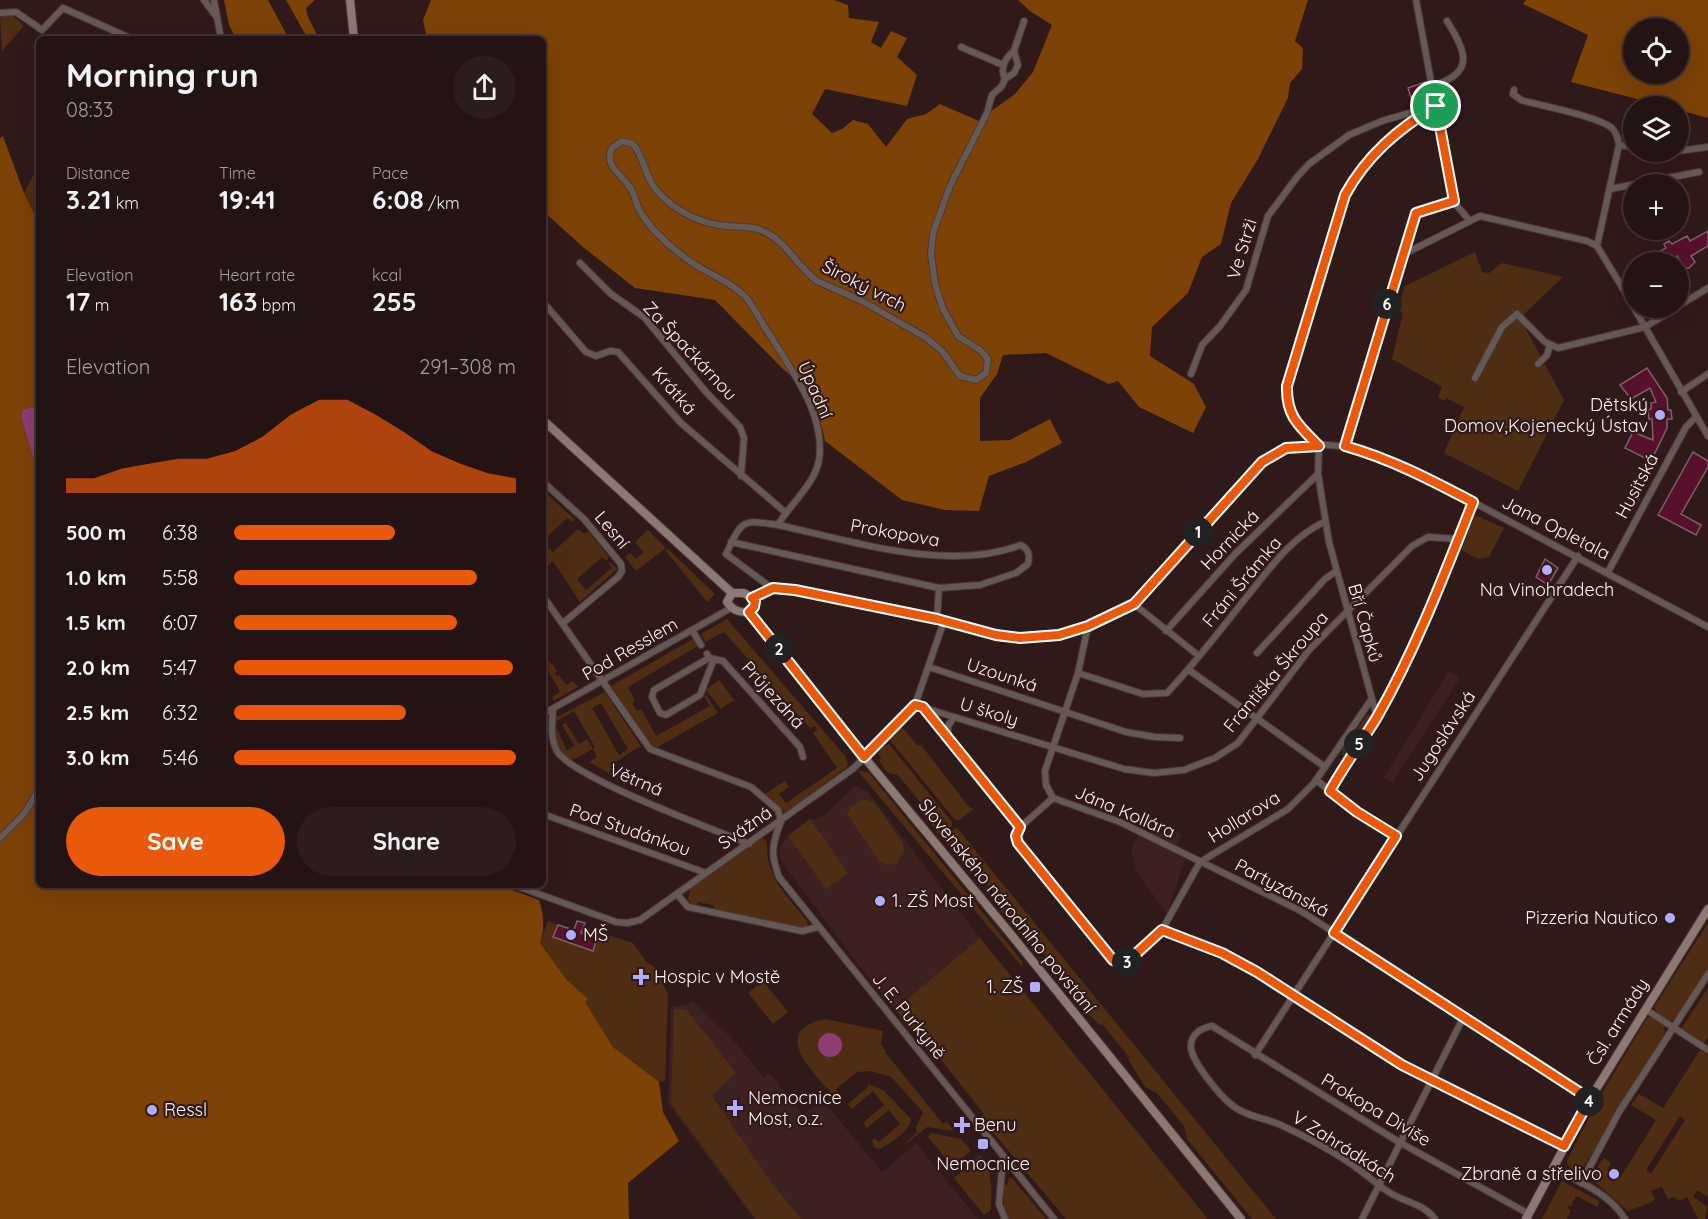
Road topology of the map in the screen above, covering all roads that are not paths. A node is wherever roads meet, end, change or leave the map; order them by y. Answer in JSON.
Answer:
{"nodes":[{"id":1,"x":204,"y":0,"type":"edge"},
{"id":2,"x":214,"y":0,"type":"edge"},
{"id":3,"x":350,"y":0,"type":"edge"},
{"id":4,"x":1416,"y":0,"type":"edge"},
{"id":5,"x":0,"y":13,"type":"edge"},
{"id":6,"x":218,"y":18,"type":"junction"},
{"id":7,"x":1024,"y":21,"type":"dead end"},
{"id":8,"x":1448,"y":21,"type":"dead end"},
{"id":9,"x":125,"y":36,"type":"edge"},
{"id":10,"x":221,"y":36,"type":"edge"},
{"id":11,"x":354,"y":36,"type":"edge"},
{"id":12,"x":961,"y":47,"type":"dead end"},
{"id":13,"x":1014,"y":51,"type":"junction"},
{"id":14,"x":1003,"y":65,"type":"junction"},
{"id":15,"x":1005,"y":79,"type":"junction"},
{"id":16,"x":1432,"y":86,"type":"junction"},
{"id":17,"x":1514,"y":90,"type":"dead end"},
{"id":18,"x":1436,"y":106,"type":"junction"},
{"id":19,"x":1619,"y":145,"type":"junction"},
{"id":20,"x":1623,"y":146,"type":"edge"},
{"id":21,"x":1708,"y":147,"type":"edge"},
{"id":22,"x":1689,"y":150,"type":"edge"},
{"id":23,"x":1698,"y":172,"type":"dead end"},
{"id":24,"x":1610,"y":189,"type":"junction"},
{"id":25,"x":1454,"y":201,"type":"junction"},
{"id":26,"x":1470,"y":221,"type":"junction"},
{"id":27,"x":1597,"y":246,"type":"junction"},
{"id":28,"x":1402,"y":255,"type":"junction"},
{"id":29,"x":580,"y":262,"type":"dead end"},
{"id":30,"x":721,"y":278,"type":"joint"},
{"id":31,"x":1708,"y":288,"type":"edge"},
{"id":32,"x":1623,"y":289,"type":"edge"},
{"id":33,"x":1689,"y":300,"type":"edge"},
{"id":34,"x":546,"y":305,"type":"edge"},
{"id":35,"x":1640,"y":318,"type":"edge"},
{"id":36,"x":1659,"y":318,"type":"edge"},
{"id":37,"x":1645,"y":327,"type":"junction"},
{"id":38,"x":1550,"y":345,"type":"junction"},
{"id":39,"x":1538,"y":364,"type":"dead end"},
{"id":40,"x":1191,"y":374,"type":"dead end"},
{"id":41,"x":1708,"y":374,"type":"edge"},
{"id":42,"x":1475,"y":378,"type":"dead end"},
{"id":43,"x":1681,"y":392,"type":"junction"},
{"id":44,"x":1696,"y":417,"type":"junction"},
{"id":45,"x":546,"y":423,"type":"edge"},
{"id":46,"x":1708,"y":436,"type":"edge"},
{"id":47,"x":1319,"y":446,"type":"junction"},
{"id":48,"x":1345,"y":446,"type":"junction"},
{"id":49,"x":1318,"y":474,"type":"junction"},
{"id":50,"x":741,"y":476,"type":"junction"},
{"id":51,"x":546,"y":485,"type":"edge"},
{"id":52,"x":1473,"y":502,"type":"junction"},
{"id":53,"x":785,"y":512,"type":"junction"},
{"id":54,"x":1324,"y":522,"type":"junction"},
{"id":55,"x":778,"y":525,"type":"junction"},
{"id":56,"x":1458,"y":539,"type":"junction"},
{"id":57,"x":731,"y":542,"type":"junction"},
{"id":58,"x":1578,"y":556,"type":"junction"},
{"id":59,"x":1335,"y":572,"type":"junction"},
{"id":60,"x":1608,"y":572,"type":"junction"},
{"id":61,"x":773,"y":588,"type":"junction"},
{"id":62,"x":939,"y":588,"type":"junction"},
{"id":63,"x":732,"y":593,"type":"junction"},
{"id":64,"x":752,"y":598,"type":"junction"},
{"id":65,"x":546,"y":600,"type":"edge"},
{"id":66,"x":1134,"y":604,"type":"junction"},
{"id":67,"x":731,"y":608,"type":"junction"},
{"id":68,"x":1347,"y":610,"type":"junction"},
{"id":69,"x":749,"y":612,"type":"junction"},
{"id":70,"x":940,"y":620,"type":"junction"},
{"id":71,"x":563,"y":623,"type":"junction"},
{"id":72,"x":1088,"y":626,"type":"junction"},
{"id":73,"x":1708,"y":627,"type":"edge"},
{"id":74,"x":692,"y":630,"type":"junction"},
{"id":75,"x":1166,"y":631,"type":"junction"},
{"id":76,"x":701,"y":645,"type":"dead end"},
{"id":77,"x":1257,"y":653,"type":"dead end"},
{"id":78,"x":1199,"y":656,"type":"junction"},
{"id":79,"x":710,"y":657,"type":"junction"},
{"id":80,"x":929,"y":667,"type":"junction"},
{"id":81,"x":1189,"y":670,"type":"junction"},
{"id":82,"x":1078,"y":673,"type":"junction"},
{"id":83,"x":604,"y":681,"type":"junction"},
{"id":84,"x":1371,"y":700,"type":"junction"},
{"id":85,"x":915,"y":705,"type":"junction"},
{"id":86,"x":923,"y":707,"type":"junction"},
{"id":87,"x":553,"y":710,"type":"junction"},
{"id":88,"x":1066,"y":712,"type":"junction"},
{"id":89,"x":546,"y":713,"type":"edge"},
{"id":90,"x":954,"y":717,"type":"junction"},
{"id":91,"x":1377,"y":717,"type":"junction"},
{"id":92,"x":1255,"y":718,"type":"junction"},
{"id":93,"x":948,"y":738,"type":"junction"},
{"id":94,"x":1180,"y":738,"type":"dead end"},
{"id":95,"x":1054,"y":748,"type":"junction"},
{"id":96,"x":803,"y":757,"type":"dead end"},
{"id":97,"x":864,"y":757,"type":"junction"},
{"id":98,"x":1325,"y":767,"type":"junction"},
{"id":99,"x":1316,"y":780,"type":"junction"},
{"id":100,"x":1330,"y":791,"type":"junction"},
{"id":101,"x":36,"y":794,"type":"edge"},
{"id":102,"x":1053,"y":798,"type":"junction"},
{"id":103,"x":546,"y":815,"type":"edge"},
{"id":104,"x":782,"y":821,"type":"junction"},
{"id":105,"x":1020,"y":827,"type":"junction"},
{"id":106,"x":1396,"y":836,"type":"junction"},
{"id":107,"x":0,"y":838,"type":"edge"},
{"id":108,"x":748,"y":844,"type":"junction"},
{"id":109,"x":1200,"y":862,"type":"junction"},
{"id":110,"x":706,"y":873,"type":"junction"},
{"id":111,"x":522,"y":888,"type":"edge"},
{"id":112,"x":677,"y":894,"type":"junction"},
{"id":113,"x":1708,"y":909,"type":"edge"},
{"id":114,"x":818,"y":927,"type":"junction"},
{"id":115,"x":1162,"y":930,"type":"junction"},
{"id":116,"x":1334,"y":933,"type":"junction"},
{"id":117,"x":1708,"y":974,"type":"edge"},
{"id":118,"x":1294,"y":995,"type":"junction"},
{"id":119,"x":1645,"y":1009,"type":"junction"},
{"id":120,"x":1462,"y":1018,"type":"junction"},
{"id":121,"x":1212,"y":1026,"type":"joint"},
{"id":122,"x":1673,"y":1027,"type":"junction"},
{"id":123,"x":1708,"y":1050,"type":"edge"},
{"id":124,"x":1255,"y":1054,"type":"junction"},
{"id":125,"x":1430,"y":1080,"type":"junction"},
{"id":126,"x":1590,"y":1099,"type":"junction"},
{"id":127,"x":1399,"y":1142,"type":"junction"},
{"id":128,"x":1564,"y":1146,"type":"junction"},
{"id":129,"x":1003,"y":1158,"type":"junction"},
{"id":130,"x":1552,"y":1169,"type":"junction"},
{"id":131,"x":1581,"y":1183,"type":"junction"},
{"id":132,"x":1377,"y":1185,"type":"junction"},
{"id":133,"x":1528,"y":1216,"type":"edge"},
{"id":134,"x":1005,"y":1219,"type":"edge"},
{"id":135,"x":1054,"y":1219,"type":"edge"},
{"id":136,"x":1241,"y":1219,"type":"edge"},
{"id":137,"x":1362,"y":1219,"type":"edge"},
{"id":138,"x":1434,"y":1219,"type":"edge"},
{"id":139,"x":1624,"y":1219,"type":"edge"}],
"edges":[{"from":1,"to":6,"type":"street"},
{"from":2,"to":6,"type":"street"},
{"from":3,"to":11,"type":"street"},
{"from":4,"to":16,"type":"street"},
{"from":5,"to":9,"type":"street"},
{"from":6,"to":10,"type":"street"},
{"from":7,"to":13,"type":"street","name":"Široký vrch"},
{"from":8,"to":16,"type":"street"},
{"from":12,"to":14,"type":"street"},
{"from":13,"to":14,"type":"street","name":"Široký vrch"},
{"from":13,"to":15,"type":"street","name":"Široký vrch"},
{"from":14,"to":15,"type":"street"},
{"from":15,"to":30,"type":"street","name":"Široký vrch"},
{"from":16,"to":18,"type":"street"},
{"from":17,"to":19,"type":"street"},
{"from":18,"to":25,"type":"street"},
{"from":18,"to":40,"type":"street","name":"Ve Strži"},
{"from":18,"to":47,"type":"street"},
{"from":19,"to":20,"type":"street"},
{"from":19,"to":24,"type":"street"},
{"from":21,"to":22,"type":"street"},
{"from":23,"to":24,"type":"street"},
{"from":24,"to":27,"type":"street"},
{"from":25,"to":26,"type":"street"},
{"from":25,"to":28,"type":"street"},
{"from":26,"to":27,"type":"street"},
{"from":26,"to":28,"type":"street"},
{"from":27,"to":32,"type":"street"},
{"from":28,"to":48,"type":"street"},
{"from":29,"to":50,"type":"street","name":"Za Špačkárnou"},
{"from":30,"to":53,"type":"street","name":"Úpadní"},
{"from":31,"to":33,"type":"street"},
{"from":34,"to":50,"type":"street","name":"Krátká"},
{"from":35,"to":37,"type":"street"},
{"from":36,"to":37,"type":"street"},
{"from":37,"to":38,"type":"street"},
{"from":37,"to":43,"type":"street"},
{"from":38,"to":39,"type":"street"},
{"from":38,"to":42,"type":"street"},
{"from":41,"to":43,"type":"street"},
{"from":43,"to":44,"type":"street"},
{"from":44,"to":46,"type":"street"},
{"from":44,"to":60,"type":"street","name":"Husitská"},
{"from":45,"to":63,"type":"street"},
{"from":47,"to":48,"type":"street","name":"Jana Opletala"},
{"from":47,"to":49,"type":"street","name":"Bří Čapků"},
{"from":47,"to":66,"type":"street","name":"Jana Opletala"},
{"from":48,"to":52,"type":"street","name":"Jana Opletala"},
{"from":49,"to":54,"type":"street","name":"Bří Čapků"},
{"from":49,"to":75,"type":"street","name":"Hornická"},
{"from":50,"to":53,"type":"street","name":"Krátká"},
{"from":51,"to":71,"type":"street","name":"Lesní"},
{"from":52,"to":56,"type":"street"},
{"from":52,"to":58,"type":"street","name":"Jana Opletala"},
{"from":53,"to":55,"type":"street","name":"Úpadní"},
{"from":54,"to":59,"type":"street","name":"Bří Čapků"},
{"from":54,"to":78,"type":"street","name":"Fráni Šrámka"},
{"from":55,"to":57,"type":"street","name":"Prokopova"},
{"from":55,"to":62,"type":"street","name":"Prokopova"},
{"from":56,"to":68,"type":"street","name":"Františka Škroupa"},
{"from":56,"to":91,"type":"street"},
{"from":57,"to":61,"type":"street"},
{"from":57,"to":62,"type":"street","name":"Prokopova"},
{"from":58,"to":60,"type":"street","name":"Jana Opletala"},
{"from":58,"to":106,"type":"street","name":"Jugoslávská"},
{"from":59,"to":68,"type":"street","name":"Bří Čapků"},
{"from":59,"to":77,"type":"street","name":"Bří Čapků"},
{"from":60,"to":73,"type":"street","name":"Jana Opletala"},
{"from":61,"to":64,"type":"street"},
{"from":61,"to":70,"type":"street"},
{"from":62,"to":70,"type":"street"},
{"from":63,"to":64,"type":"street"},
{"from":63,"to":67,"type":"street"},
{"from":64,"to":69,"type":"street"},
{"from":65,"to":71,"type":"street"},
{"from":66,"to":72,"type":"street"},
{"from":66,"to":75,"type":"street"},
{"from":67,"to":69,"type":"street"},
{"from":67,"to":74,"type":"street","name":"Pod Resslem"},
{"from":68,"to":84,"type":"street","name":"Bří Čapků"},
{"from":68,"to":92,"type":"street","name":"Františka Škroupa"},
{"from":69,"to":97,"type":"street","name":"Slovenského národního povstání"},
{"from":70,"to":72,"type":"street"},
{"from":70,"to":80,"type":"street"},
{"from":71,"to":83,"type":"street"},
{"from":72,"to":82,"type":"street","name":"Jána Kollára"},
{"from":74,"to":76,"type":"street"},
{"from":74,"to":83,"type":"street","name":"Pod Resslem"},
{"from":75,"to":78,"type":"street"},
{"from":78,"to":81,"type":"street","name":"Fráni Šrámka"},
{"from":79,"to":79,"type":"street","name":"Průjezdná"},
{"from":79,"to":96,"type":"street","name":"Průjezdná"},
{"from":80,"to":85,"type":"street"},
{"from":80,"to":88,"type":"street","name":"Uzounká"},
{"from":81,"to":82,"type":"street","name":"Fráni Šrámka"},
{"from":81,"to":92,"type":"street"},
{"from":82,"to":88,"type":"street","name":"Jána Kollára"},
{"from":83,"to":87,"type":"street","name":"Pod Resslem"},
{"from":83,"to":104,"type":"street"},
{"from":84,"to":91,"type":"street","name":"Bří Čapků"},
{"from":84,"to":98,"type":"street","name":"Hollarova"},
{"from":85,"to":86,"type":"street","name":"U školy"},
{"from":85,"to":97,"type":"street","name":"Svážná"},
{"from":86,"to":90,"type":"street","name":"U školy"},
{"from":86,"to":93,"type":"street"},
{"from":87,"to":89,"type":"street","name":"Pod Resslem"},
{"from":87,"to":108,"type":"street","name":"Větrná"},
{"from":88,"to":94,"type":"street","name":"Uzounká"},
{"from":88,"to":95,"type":"street","name":"Jána Kollára"},
{"from":90,"to":93,"type":"street"},
{"from":90,"to":95,"type":"street","name":"U školy"},
{"from":91,"to":100,"type":"street"},
{"from":92,"to":95,"type":"street","name":"Františka Škroupa"},
{"from":92,"to":98,"type":"street"},
{"from":93,"to":105,"type":"street"},
{"from":95,"to":102,"type":"street","name":"Jána Kollára"},
{"from":97,"to":104,"type":"street","name":"Svážná"},
{"from":97,"to":136,"type":"street","name":"Slovenského národního povstání"},
{"from":98,"to":99,"type":"street","name":"Hollarova"},
{"from":99,"to":100,"type":"street"},
{"from":99,"to":109,"type":"street","name":"Hollarova"},
{"from":100,"to":106,"type":"street"},
{"from":101,"to":107,"type":"street"},
{"from":102,"to":105,"type":"street"},
{"from":102,"to":109,"type":"street","name":"Jána Kollára"},
{"from":103,"to":110,"type":"street","name":"Pod Studánkou"},
{"from":104,"to":108,"type":"street","name":"Svážná"},
{"from":104,"to":114,"type":"street","name":"J. E. Purkyně"},
{"from":105,"to":115,"type":"street"},
{"from":106,"to":116,"type":"street","name":"Jugoslávská"},
{"from":108,"to":110,"type":"street","name":"Svážná"},
{"from":109,"to":115,"type":"street"},
{"from":109,"to":116,"type":"street","name":"Partyzánská"},
{"from":110,"to":112,"type":"street","name":"Svážná"},
{"from":111,"to":112,"type":"street","name":"Svážná"},
{"from":112,"to":114,"type":"street"},
{"from":113,"to":119,"type":"street","name":"Čsl. armády"},
{"from":114,"to":129,"type":"street","name":"J. E. Purkyně"},
{"from":115,"to":118,"type":"street"},
{"from":116,"to":118,"type":"street","name":"Jugoslávská"},
{"from":116,"to":120,"type":"street","name":"Partyzánská"},
{"from":117,"to":122,"type":"street"},
{"from":118,"to":124,"type":"street","name":"Jugoslávská"},
{"from":118,"to":125,"type":"street"},
{"from":119,"to":122,"type":"street"},
{"from":119,"to":126,"type":"street","name":"Čsl. armády"},
{"from":120,"to":125,"type":"street"},
{"from":120,"to":126,"type":"street","name":"Partyzánská"},
{"from":121,"to":124,"type":"street","name":"Prokopa Diviše"},
{"from":121,"to":132,"type":"street","name":"V Zahrádkách"},
{"from":122,"to":123,"type":"street"},
{"from":122,"to":131,"type":"street"},
{"from":124,"to":127,"type":"street","name":"Prokopa Diviše"},
{"from":125,"to":127,"type":"street"},
{"from":125,"to":128,"type":"street"},
{"from":126,"to":128,"type":"street","name":"Čsl. armády"},
{"from":127,"to":132,"type":"street"},
{"from":127,"to":133,"type":"street","name":"Prokopa Diviše"},
{"from":128,"to":130,"type":"street","name":"Čsl. armády"},
{"from":129,"to":134,"type":"street"},
{"from":129,"to":135,"type":"street","name":"J. E. Purkyně"},
{"from":130,"to":131,"type":"street"},
{"from":130,"to":133,"type":"street","name":"Čsl. armády"},
{"from":131,"to":139,"type":"street"},
{"from":132,"to":137,"type":"street"},
{"from":132,"to":138,"type":"street","name":"V Zahrádkách"}]}
